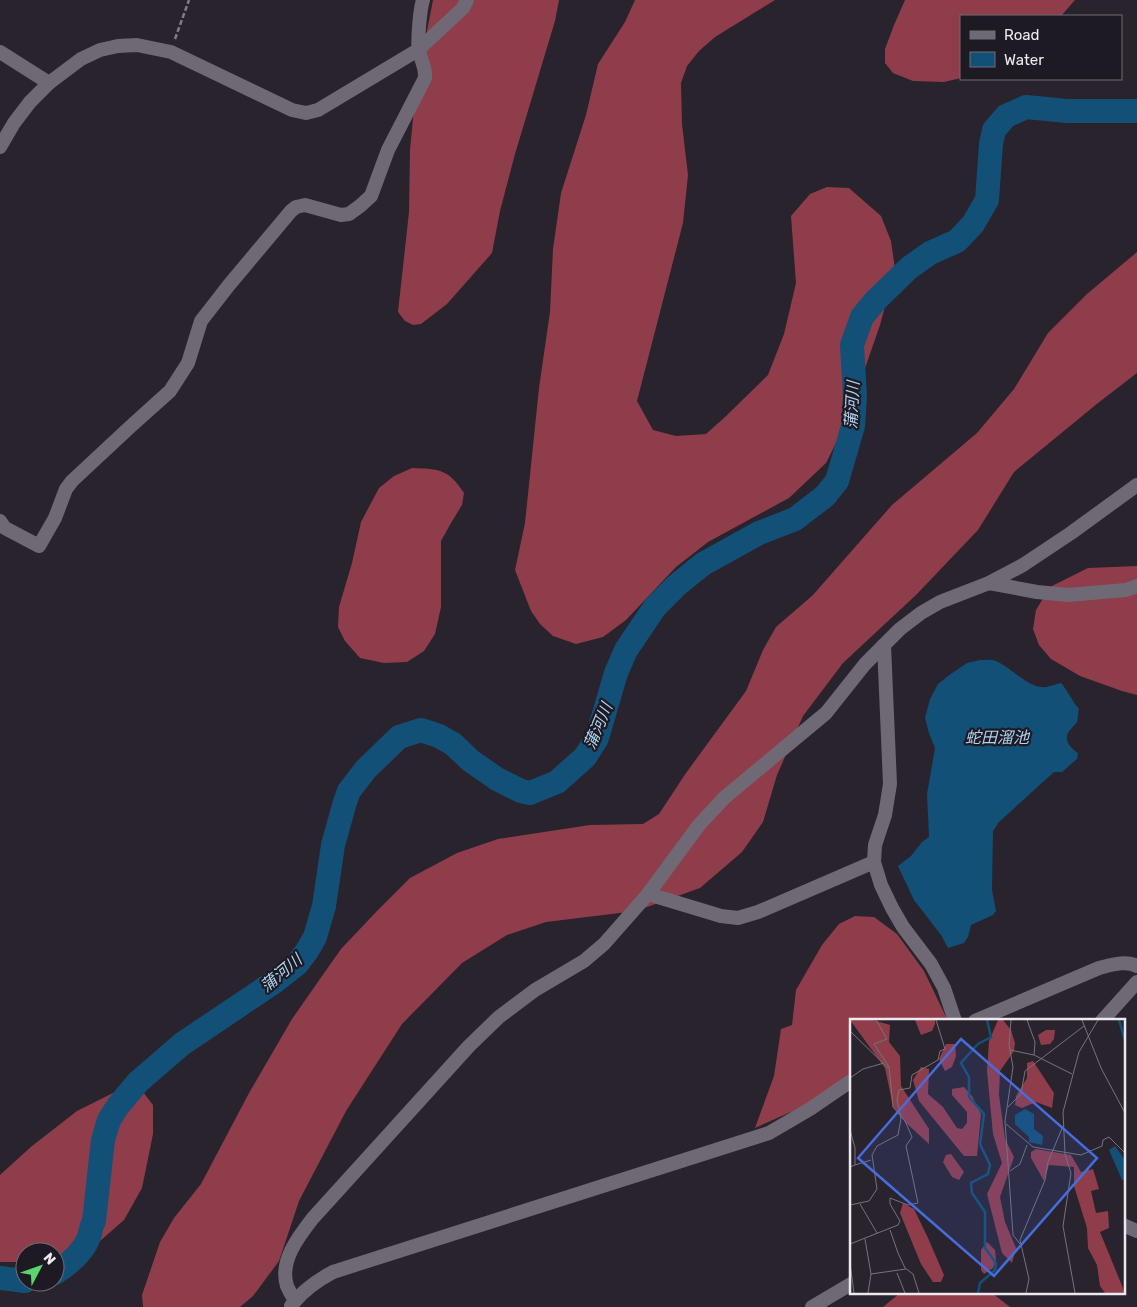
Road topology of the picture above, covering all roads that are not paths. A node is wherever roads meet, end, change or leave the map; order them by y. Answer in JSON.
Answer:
{"nodes":[{"id":1,"x":423,"y":0,"type":"edge"},
{"id":2,"x":467,"y":0,"type":"edge"},
{"id":3,"x":418,"y":50,"type":"junction"},
{"id":4,"x":0,"y":52,"type":"edge"},
{"id":5,"x":49,"y":83,"type":"junction"},
{"id":6,"x":0,"y":147,"type":"edge"},
{"id":7,"x":1137,"y":485,"type":"edge"},
{"id":8,"x":0,"y":522,"type":"edge"},
{"id":9,"x":990,"y":583,"type":"junction"},
{"id":10,"x":1137,"y":586,"type":"edge"},
{"id":11,"x":884,"y":645,"type":"junction"},
{"id":12,"x":874,"y":862,"type":"junction"},
{"id":13,"x":648,"y":894,"type":"junction"},
{"id":14,"x":1137,"y":966,"type":"edge"},
{"id":15,"x":1137,"y":982,"type":"edge"},
{"id":16,"x":954,"y":1019,"type":"edge"},
{"id":17,"x":980,"y":1019,"type":"edge"},
{"id":18,"x":1104,"y":1019,"type":"edge"},
{"id":19,"x":850,"y":1082,"type":"edge"},
{"id":20,"x":1124,"y":1226,"type":"edge"},
{"id":21,"x":1137,"y":1232,"type":"edge"},
{"id":22,"x":850,"y":1285,"type":"edge"},
{"id":23,"x":293,"y":1304,"type":"edge"},
{"id":24,"x":812,"y":1307,"type":"edge"}],
"edges":[{"from":1,"to":3,"type":"street"},
{"from":2,"to":3,"type":"street"},
{"from":3,"to":5,"type":"street"},
{"from":3,"to":8,"type":"street"},
{"from":4,"to":5,"type":"street"},
{"from":5,"to":6,"type":"street"},
{"from":7,"to":9,"type":"street"},
{"from":9,"to":10,"type":"street"},
{"from":9,"to":11,"type":"street"},
{"from":11,"to":12,"type":"street"},
{"from":11,"to":13,"type":"street"},
{"from":12,"to":13,"type":"street"},
{"from":12,"to":16,"type":"street"},
{"from":13,"to":23,"type":"street"},
{"from":14,"to":17,"type":"street"},
{"from":15,"to":18,"type":"street"},
{"from":19,"to":23,"type":"street"},
{"from":20,"to":21,"type":"street"},
{"from":22,"to":24,"type":"street"}]}
